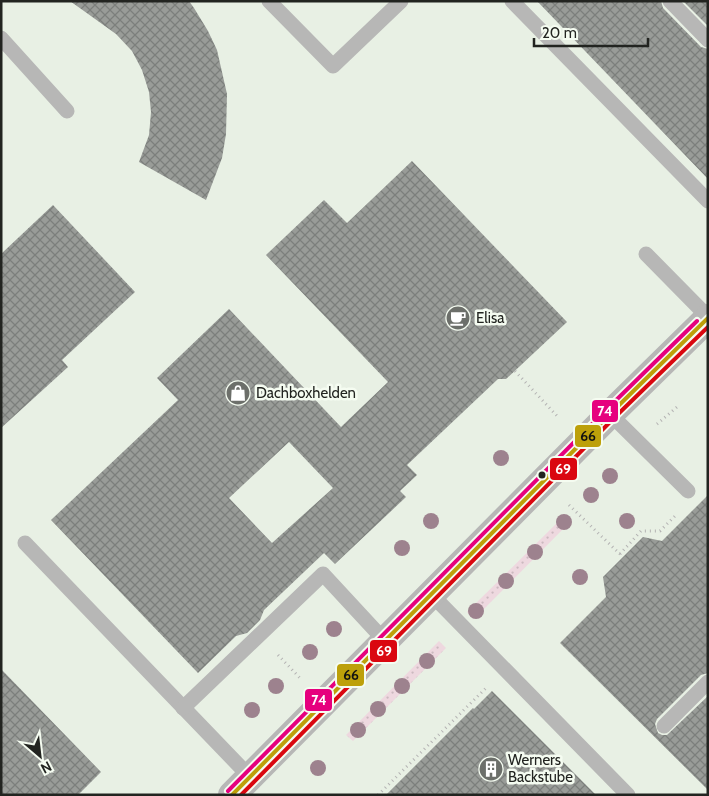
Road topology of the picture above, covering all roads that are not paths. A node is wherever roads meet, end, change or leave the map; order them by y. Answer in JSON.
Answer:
{"nodes":[{"id":1,"x":268,"y":1,"type":"edge"},
{"id":2,"x":401,"y":1,"type":"edge"},
{"id":3,"x":512,"y":1,"type":"edge"},
{"id":4,"x":670,"y":1,"type":"edge"},
{"id":5,"x":1,"y":38,"type":"edge"},
{"id":6,"x":708,"y":40,"type":"edge"},
{"id":7,"x":67,"y":111,"type":"dead end"},
{"id":8,"x":705,"y":192,"type":"edge"},
{"id":9,"x":646,"y":254,"type":"dead end"},
{"id":10,"x":706,"y":323,"type":"edge"},
{"id":11,"x":610,"y":414,"type":"junction"},
{"id":12,"x":688,"y":491,"type":"dead end"},
{"id":13,"x":25,"y":543,"type":"dead end"},
{"id":14,"x":431,"y":594,"type":"junction"},
{"id":15,"x":385,"y":641,"type":"junction"},
{"id":16,"x":708,"y":682,"type":"edge"},
{"id":17,"x":183,"y":708,"type":"junction"},
{"id":18,"x":664,"y":726,"type":"dead end"},
{"id":19,"x":241,"y":786,"type":"edge"},
{"id":20,"x":628,"y":795,"type":"edge"}],
"edges":[{"from":1,"to":2,"type":"lane"},
{"from":3,"to":8,"type":"lane"},
{"from":4,"to":6,"type":"lane"},
{"from":5,"to":7,"type":"lane"},
{"from":9,"to":10,"type":"lane"},
{"from":10,"to":11,"type":"street"},
{"from":11,"to":12,"type":"lane"},
{"from":11,"to":14,"type":"street"},
{"from":13,"to":17,"type":"lane"},
{"from":14,"to":15,"type":"street"},
{"from":14,"to":20,"type":"lane"},
{"from":15,"to":17,"type":"lane"},
{"from":15,"to":19,"type":"street"},
{"from":16,"to":18,"type":"lane"},
{"from":17,"to":19,"type":"lane"}]}
